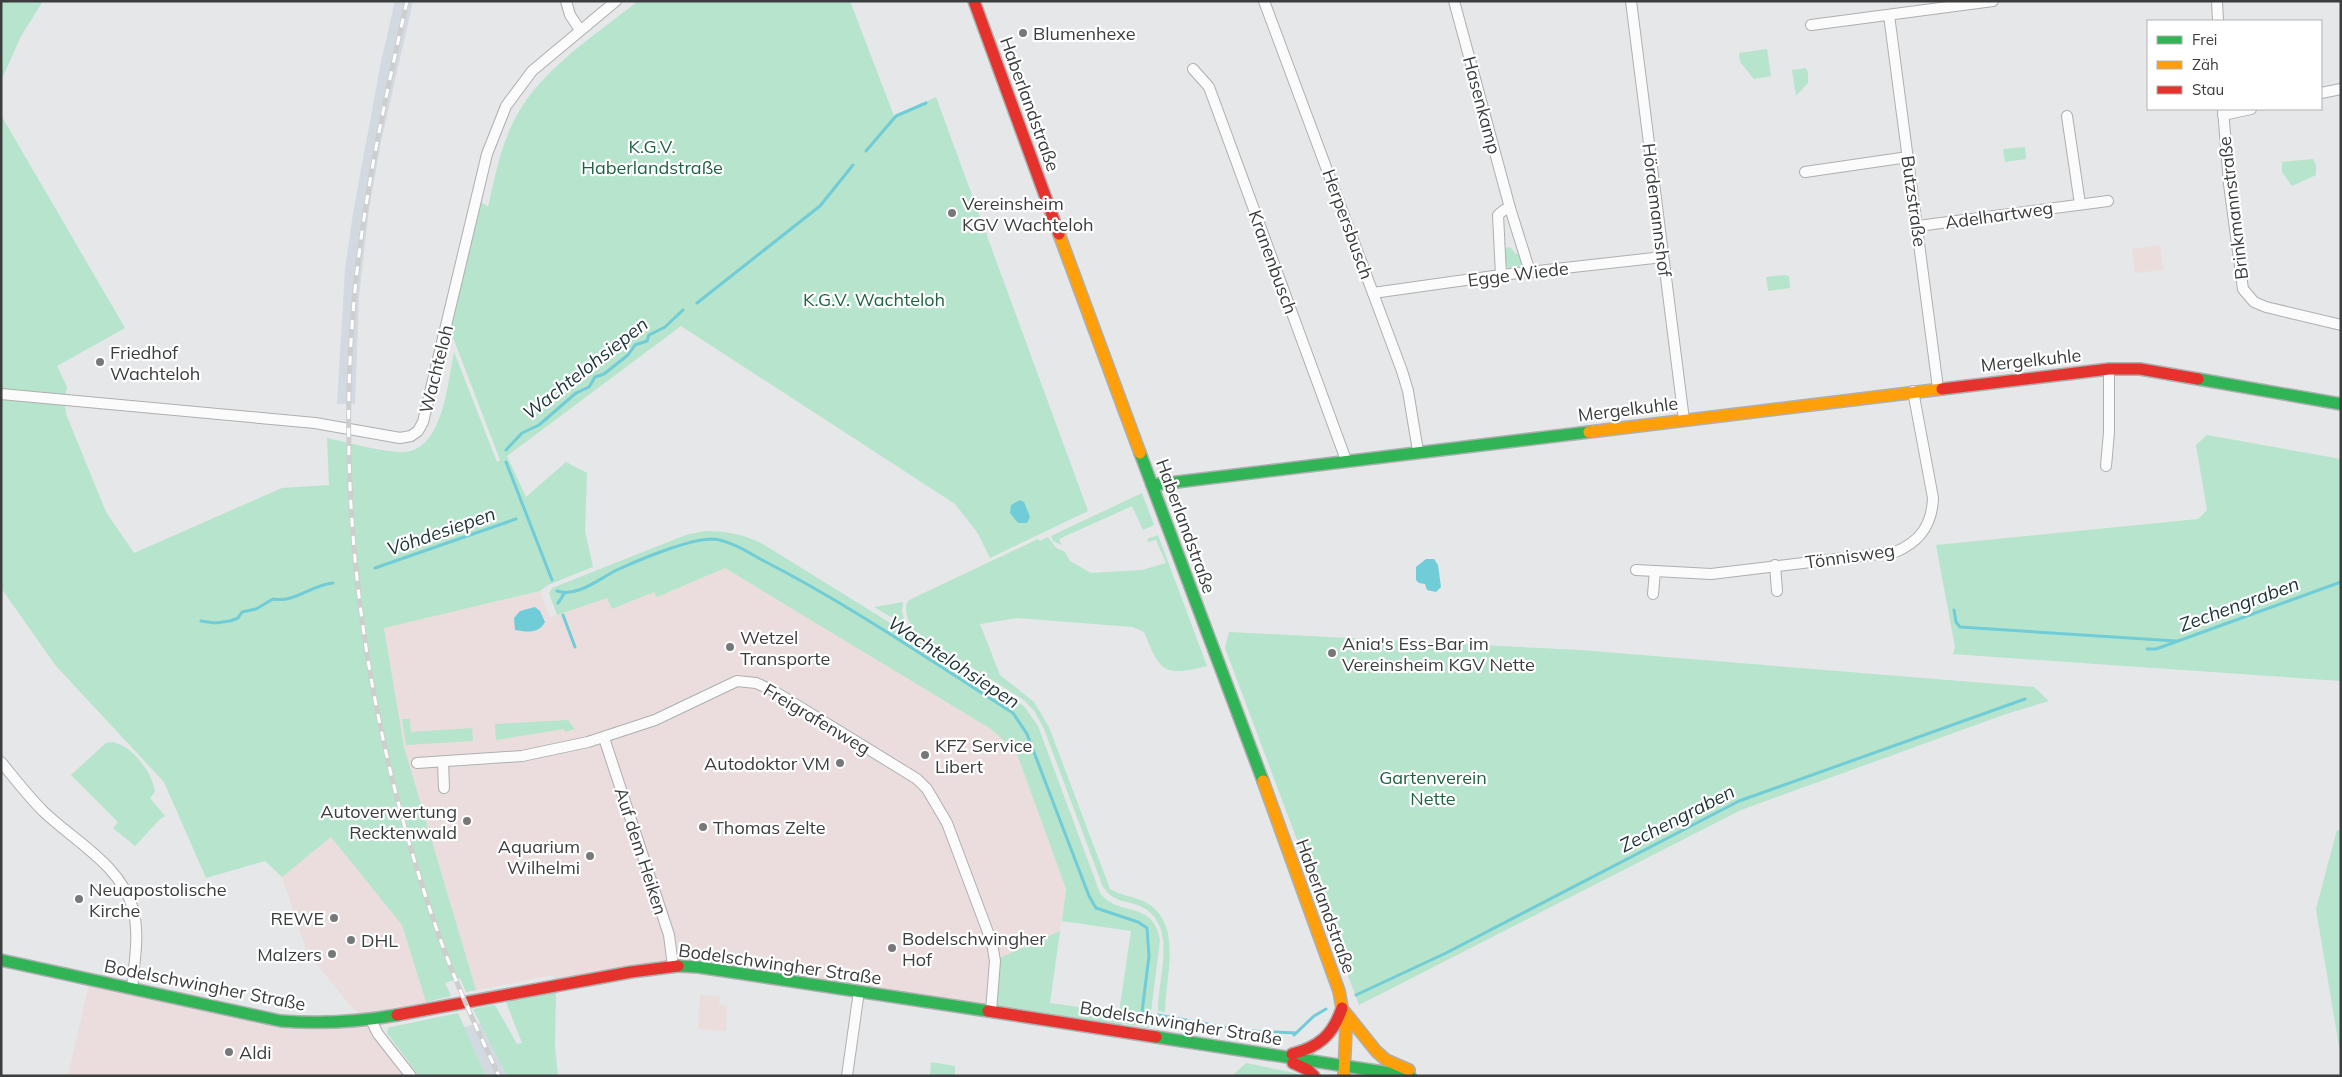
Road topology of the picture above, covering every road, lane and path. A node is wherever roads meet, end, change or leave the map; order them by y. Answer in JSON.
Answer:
{"nodes":[{"id":1,"x":566,"y":1,"type":"edge"},
{"id":2,"x":616,"y":1,"type":"edge"},
{"id":3,"x":974,"y":1,"type":"edge"},
{"id":4,"x":1264,"y":1,"type":"edge"},
{"id":5,"x":1454,"y":1,"type":"edge"},
{"id":6,"x":1630,"y":1,"type":"edge"},
{"id":7,"x":1993,"y":1,"type":"edge"},
{"id":8,"x":2217,"y":1,"type":"edge"},
{"id":9,"x":1889,"y":15,"type":"junction"},
{"id":10,"x":2218,"y":20,"type":"edge"},
{"id":11,"x":1811,"y":25,"type":"dead end"},
{"id":12,"x":580,"y":30,"type":"junction"},
{"id":13,"x":1193,"y":69,"type":"dead end"},
{"id":14,"x":2341,"y":90,"type":"edge"},
{"id":15,"x":2322,"y":94,"type":"edge"},
{"id":16,"x":2242,"y":110,"type":"edge"},
{"id":17,"x":2223,"y":112,"type":"edge"},
{"id":18,"x":2067,"y":116,"type":"dead end"},
{"id":19,"x":1908,"y":158,"type":"junction"},
{"id":20,"x":1805,"y":172,"type":"dead end"},
{"id":21,"x":2108,"y":201,"type":"dead end"},
{"id":22,"x":2080,"y":204,"type":"junction"},
{"id":23,"x":1510,"y":208,"type":"junction"},
{"id":24,"x":1918,"y":226,"type":"junction"},
{"id":25,"x":1663,"y":257,"type":"junction"},
{"id":26,"x":1530,"y":272,"type":"junction"},
{"id":27,"x":1501,"y":275,"type":"junction"},
{"id":28,"x":1373,"y":293,"type":"junction"},
{"id":29,"x":2341,"y":325,"type":"edge"},
{"id":30,"x":2109,"y":369,"type":"junction"},
{"id":31,"x":1938,"y":388,"type":"junction"},
{"id":32,"x":1913,"y":391,"type":"junction"},
{"id":33,"x":1,"y":394,"type":"edge"},
{"id":34,"x":2341,"y":404,"type":"edge"},
{"id":35,"x":1684,"y":420,"type":"junction"},
{"id":36,"x":1418,"y":451,"type":"junction"},
{"id":37,"x":1346,"y":460,"type":"junction"},
{"id":38,"x":2106,"y":466,"type":"dead end"},
{"id":39,"x":1152,"y":485,"type":"junction"},
{"id":40,"x":1775,"y":565,"type":"junction"},
{"id":41,"x":1636,"y":570,"type":"dead end"},
{"id":42,"x":1655,"y":570,"type":"junction"},
{"id":43,"x":1777,"y":590,"type":"dead end"},
{"id":44,"x":1653,"y":594,"type":"dead end"},
{"id":45,"x":604,"y":738,"type":"junction"},
{"id":46,"x":1,"y":762,"type":"edge"},
{"id":47,"x":443,"y":762,"type":"junction"},
{"id":48,"x":417,"y":763,"type":"dead end"},
{"id":49,"x":444,"y":788,"type":"dead end"},
{"id":50,"x":1,"y":960,"type":"edge"},
{"id":51,"x":673,"y":966,"type":"junction"},
{"id":52,"x":132,"y":989,"type":"junction"},
{"id":53,"x":859,"y":991,"type":"junction"},
{"id":54,"x":1342,"y":1008,"type":"junction"},
{"id":55,"x":991,"y":1011,"type":"junction"},
{"id":56,"x":371,"y":1020,"type":"junction"},
{"id":57,"x":1278,"y":1056,"type":"junction"},
{"id":58,"x":1345,"y":1071,"type":"edge"},
{"id":59,"x":411,"y":1076,"type":"edge"},
{"id":60,"x":847,"y":1076,"type":"edge"},
{"id":61,"x":1314,"y":1076,"type":"edge"},
{"id":62,"x":1410,"y":1076,"type":"edge"},
{"id":63,"x":1421,"y":1076,"type":"edge"}],
"edges":[{"from":1,"to":12,"type":"street"},
{"from":2,"to":12,"type":"street","name":"Wachteloh"},
{"from":3,"to":39,"type":"street","name":"Haberlandstraße"},
{"from":4,"to":28,"type":"street","name":"Herpersbusch"},
{"from":5,"to":23,"type":"street","name":"Hasenkamp"},
{"from":6,"to":25,"type":"street","name":"Hördemannshof"},
{"from":7,"to":9,"type":"street"},
{"from":8,"to":10,"type":"street"},
{"from":9,"to":11,"type":"street"},
{"from":9,"to":19,"type":"street","name":"Butzstraße"},
{"from":12,"to":33,"type":"street","name":"Wachteloh"},
{"from":13,"to":37,"type":"street","name":"Kranenbusch"},
{"from":14,"to":15,"type":"street"},
{"from":16,"to":17,"type":"street"},
{"from":17,"to":29,"type":"street","name":"Brinkmannstraße"},
{"from":18,"to":22,"type":"street"},
{"from":19,"to":20,"type":"street"},
{"from":19,"to":24,"type":"street","name":"Butzstraße"},
{"from":21,"to":22,"type":"street","name":"Adelhartweg"},
{"from":22,"to":24,"type":"street","name":"Adelhartweg"},
{"from":23,"to":26,"type":"street","name":"Hasenkamp"},
{"from":23,"to":27,"type":"street"},
{"from":24,"to":31,"type":"street","name":"Butzstraße"},
{"from":25,"to":26,"type":"street","name":"Egge Wiede"},
{"from":25,"to":35,"type":"street","name":"Hördemannshof"},
{"from":26,"to":27,"type":"street","name":"Egge Wiede"},
{"from":27,"to":28,"type":"street","name":"Egge Wiede"},
{"from":28,"to":36,"type":"street","name":"Herpersbusch"},
{"from":30,"to":31,"type":"street","name":"Mergelkuhle"},
{"from":30,"to":34,"type":"street","name":"Mergelkuhle"},
{"from":30,"to":38,"type":"street"},
{"from":31,"to":32,"type":"street","name":"Mergelkuhle"},
{"from":32,"to":35,"type":"street","name":"Mergelkuhle"},
{"from":32,"to":40,"type":"street","name":"Tönnisweg"},
{"from":35,"to":36,"type":"street","name":"Mergelkuhle"},
{"from":36,"to":37,"type":"street","name":"Mergelkuhle"},
{"from":37,"to":39,"type":"street","name":"Mergelkuhle"},
{"from":39,"to":54,"type":"street","name":"Haberlandstraße"},
{"from":40,"to":42,"type":"street","name":"Tönnisweg"},
{"from":40,"to":43,"type":"street"},
{"from":41,"to":42,"type":"street","name":"Tönnisweg"},
{"from":42,"to":44,"type":"street"},
{"from":45,"to":47,"type":"street","name":"Freigrafenweg"},
{"from":45,"to":51,"type":"street","name":"Auf dem Heiken"},
{"from":45,"to":55,"type":"street","name":"Freigrafenweg"},
{"from":46,"to":52,"type":"street"},
{"from":47,"to":48,"type":"street","name":"Freigrafenweg"},
{"from":47,"to":49,"type":"street"},
{"from":50,"to":52,"type":"street","name":"Bodelschwingher Straße"},
{"from":51,"to":53,"type":"street","name":"Bodelschwingher Straße"},
{"from":51,"to":56,"type":"street","name":"Bodelschwingher Straße"},
{"from":52,"to":56,"type":"street","name":"Bodelschwingher Straße"},
{"from":53,"to":55,"type":"street","name":"Bodelschwingher Straße"},
{"from":53,"to":60,"type":"street"},
{"from":54,"to":57,"type":"street"},
{"from":54,"to":58,"type":"street","name":"Haberlandstraße"},
{"from":54,"to":63,"type":"street"},
{"from":55,"to":57,"type":"street","name":"Bodelschwingher Straße"},
{"from":56,"to":59,"type":"street"},
{"from":57,"to":58,"type":"street","name":"Bodelschwingher Straße"},
{"from":57,"to":61,"type":"street"},
{"from":58,"to":62,"type":"street","name":"Bodelschwingher Straße"}]}
